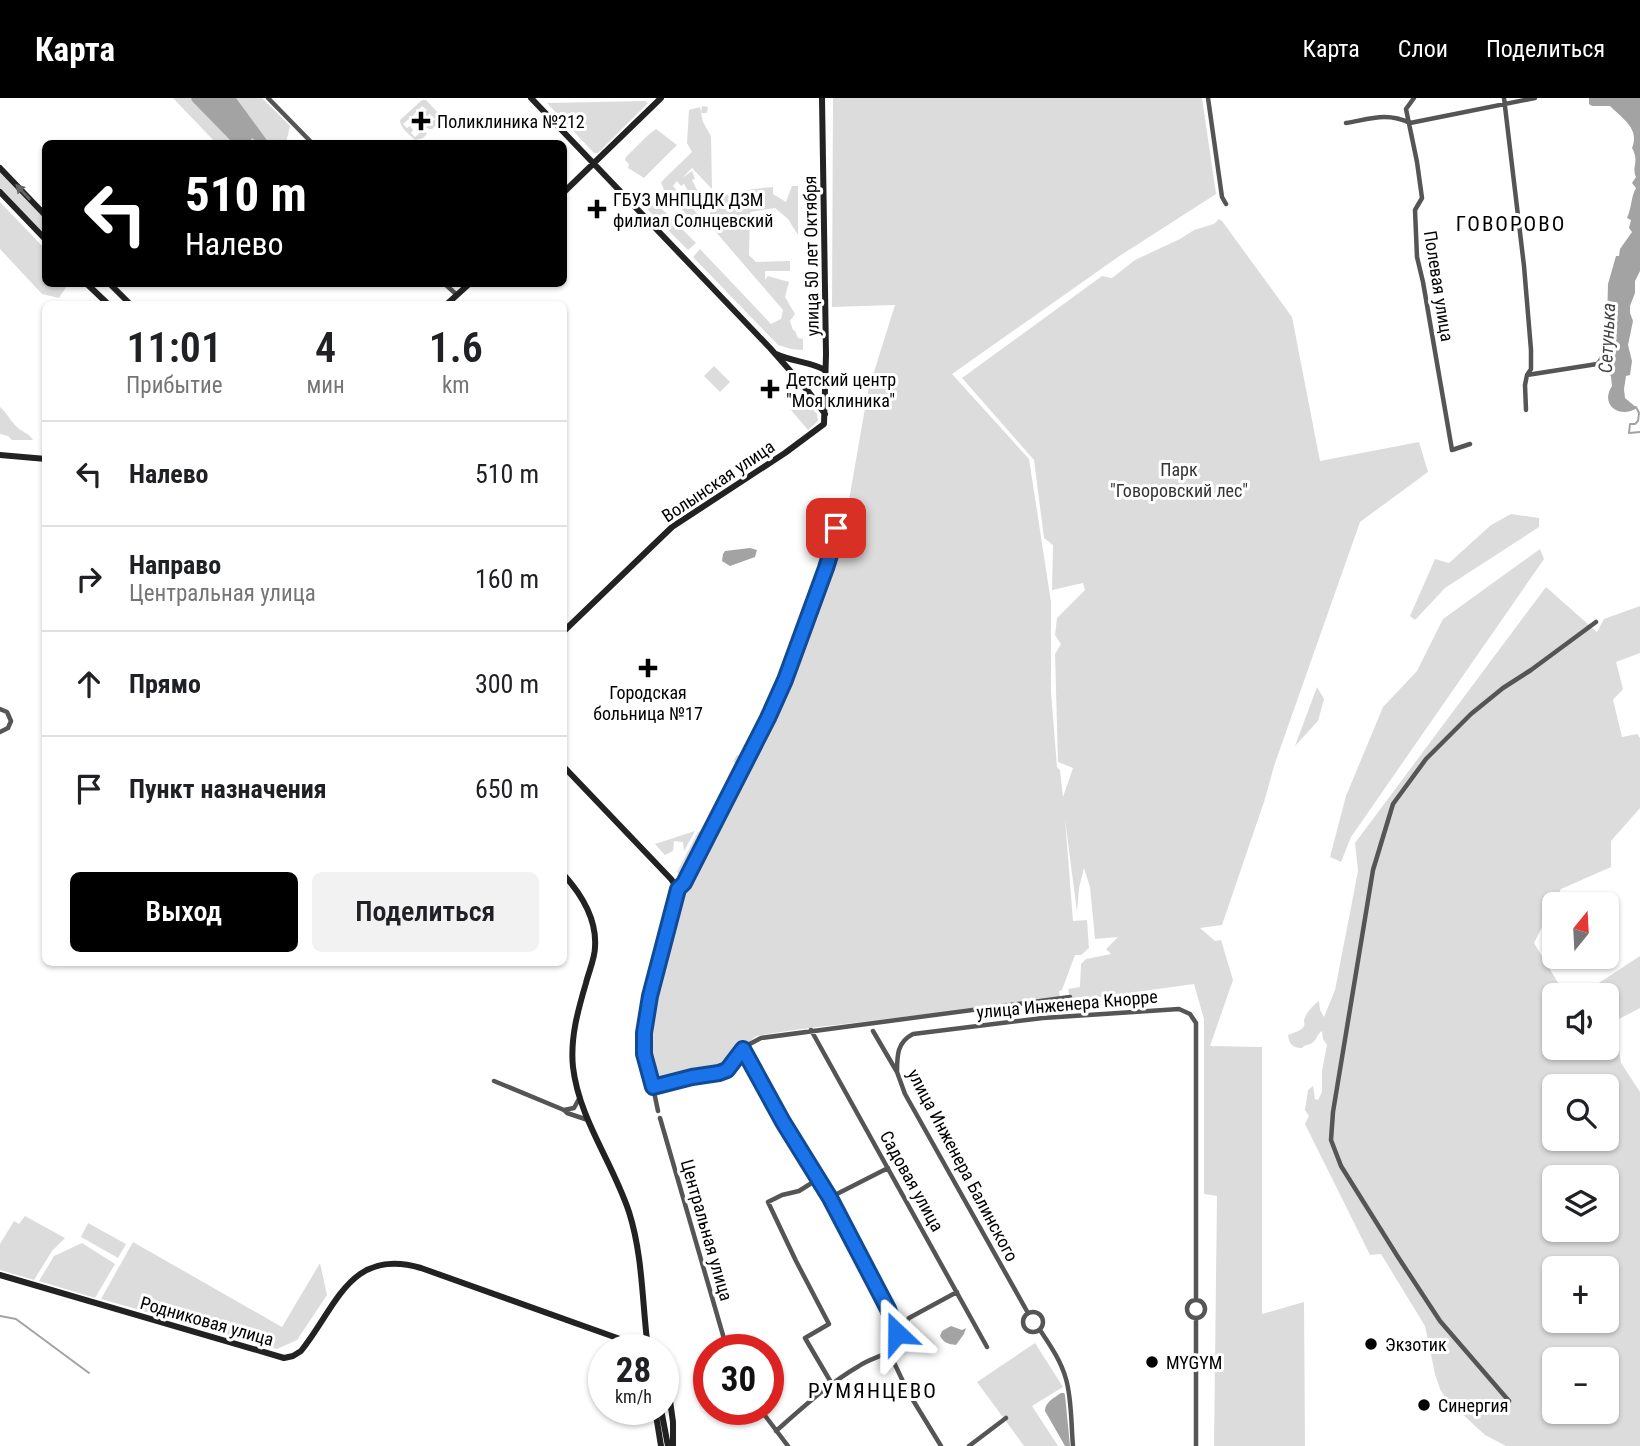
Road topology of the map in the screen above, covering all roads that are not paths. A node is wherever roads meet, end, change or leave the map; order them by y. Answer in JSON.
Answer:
{"nodes":[{"id":1,"x":268,"y":98,"type":"edge"},
{"id":2,"x":531,"y":98,"type":"edge"},
{"id":3,"x":661,"y":98,"type":"edge"},
{"id":4,"x":822,"y":98,"type":"edge"},
{"id":5,"x":1208,"y":98,"type":"edge"},
{"id":6,"x":1414,"y":98,"type":"edge"},
{"id":7,"x":1504,"y":98,"type":"edge"},
{"id":8,"x":1535,"y":98,"type":"edge"},
{"id":9,"x":1505,"y":105,"type":"junction"},
{"id":10,"x":1346,"y":123,"type":"dead end"},
{"id":11,"x":1410,"y":123,"type":"junction"},
{"id":12,"x":309,"y":140,"type":"edge"},
{"id":13,"x":594,"y":163,"type":"junction"},
{"id":14,"x":0,"y":168,"type":"edge"},
{"id":15,"x":567,"y":189,"type":"edge"},
{"id":16,"x":0,"y":192,"type":"edge"},
{"id":17,"x":1226,"y":204,"type":"dead end"},
{"id":18,"x":42,"y":212,"type":"edge"},
{"id":19,"x":42,"y":236,"type":"edge"},
{"id":20,"x":90,"y":287,"type":"edge"},
{"id":21,"x":113,"y":287,"type":"edge"},
{"id":22,"x":448,"y":287,"type":"edge"},
{"id":23,"x":466,"y":287,"type":"edge"},
{"id":24,"x":457,"y":295,"type":"junction"},
{"id":25,"x":105,"y":301,"type":"edge"},
{"id":26,"x":127,"y":301,"type":"edge"},
{"id":27,"x":450,"y":301,"type":"edge"},
{"id":28,"x":772,"y":350,"type":"junction"},
{"id":29,"x":826,"y":354,"type":"junction"},
{"id":30,"x":1602,"y":357,"type":"dead end"},
{"id":31,"x":809,"y":362,"type":"junction"},
{"id":32,"x":825,"y":370,"type":"junction"},
{"id":33,"x":1527,"y":375,"type":"junction"},
{"id":34,"x":808,"y":391,"type":"junction"},
{"id":35,"x":826,"y":396,"type":"junction"},
{"id":36,"x":1526,"y":410,"type":"dead end"},
{"id":37,"x":825,"y":414,"type":"junction"},
{"id":38,"x":1470,"y":444,"type":"dead end"},
{"id":39,"x":0,"y":455,"type":"edge"},
{"id":40,"x":42,"y":460,"type":"edge"},
{"id":41,"x":836,"y":528,"type":"dead end"},
{"id":42,"x":1596,"y":622,"type":"dead end"},
{"id":43,"x":567,"y":628,"type":"edge"},
{"id":44,"x":0,"y":709,"type":"edge"},
{"id":45,"x":0,"y":732,"type":"edge"},
{"id":46,"x":567,"y":770,"type":"edge"},
{"id":47,"x":567,"y":880,"type":"edge"},
{"id":48,"x":678,"y":889,"type":"junction"},
{"id":49,"x":1070,"y":998,"type":"dead end"},
{"id":50,"x":811,"y":1030,"type":"junction"},
{"id":51,"x":873,"y":1031,"type":"dead end"},
{"id":52,"x":743,"y":1049,"type":"junction"},
{"id":53,"x":897,"y":1072,"type":"junction"},
{"id":54,"x":494,"y":1081,"type":"dead end"},
{"id":55,"x":653,"y":1087,"type":"junction"},
{"id":56,"x":580,"y":1097,"type":"junction"},
{"id":57,"x":564,"y":1110,"type":"junction"},
{"id":58,"x":658,"y":1111,"type":"dead end"},
{"id":59,"x":660,"y":1118,"type":"dead end"},
{"id":60,"x":589,"y":1120,"type":"junction"},
{"id":61,"x":888,"y":1168,"type":"junction"},
{"id":62,"x":818,"y":1179,"type":"junction"},
{"id":63,"x":830,"y":1198,"type":"junction"},
{"id":64,"x":0,"y":1275,"type":"edge"},
{"id":65,"x":957,"y":1293,"type":"junction"},
{"id":66,"x":1196,"y":1300,"type":"junction"},
{"id":67,"x":1028,"y":1314,"type":"junction"},
{"id":68,"x":1196,"y":1319,"type":"junction"},
{"id":69,"x":1040,"y":1330,"type":"junction"},
{"id":70,"x":897,"y":1333,"type":"junction"},
{"id":71,"x":607,"y":1334,"type":"edge"},
{"id":72,"x":647,"y":1334,"type":"edge"},
{"id":73,"x":723,"y":1334,"type":"edge"},
{"id":74,"x":987,"y":1347,"type":"dead end"},
{"id":75,"x":889,"y":1352,"type":"junction"},
{"id":76,"x":832,"y":1384,"type":"junction"},
{"id":77,"x":1509,"y":1401,"type":"dead end"},
{"id":78,"x":1006,"y":1418,"type":"dead end"},
{"id":79,"x":658,"y":1425,"type":"edge"},
{"id":80,"x":666,"y":1425,"type":"edge"},
{"id":81,"x":673,"y":1425,"type":"edge"},
{"id":82,"x":772,"y":1425,"type":"edge"},
{"id":83,"x":776,"y":1431,"type":"junction"},
{"id":84,"x":661,"y":1446,"type":"edge"},
{"id":85,"x":672,"y":1446,"type":"edge"},
{"id":86,"x":788,"y":1446,"type":"edge"},
{"id":87,"x":941,"y":1446,"type":"edge"},
{"id":88,"x":969,"y":1446,"type":"edge"},
{"id":89,"x":1073,"y":1446,"type":"edge"},
{"id":90,"x":1196,"y":1446,"type":"edge"}],
"edges":[{"from":1,"to":12,"type":"street"},
{"from":2,"to":13,"type":"street"},
{"from":3,"to":13,"type":"street"},
{"from":4,"to":29,"type":"street","name":"улица 50 лет Октября"},
{"from":5,"to":17,"type":"street"},
{"from":6,"to":11,"type":"street","name":"Полевая улица"},
{"from":7,"to":9,"type":"street"},
{"from":8,"to":9,"type":"street"},
{"from":9,"to":11,"type":"street"},
{"from":9,"to":33,"type":"street"},
{"from":10,"to":11,"type":"street"},
{"from":11,"to":38,"type":"street","name":"Полевая улица"},
{"from":13,"to":15,"type":"street"},
{"from":13,"to":28,"type":"street"},
{"from":18,"to":14,"type":"street","one_way":true},
{"from":16,"to":19,"type":"street"},
{"from":20,"to":25,"type":"street"},
{"from":21,"to":26,"type":"street"},
{"from":22,"to":24,"type":"street"},
{"from":23,"to":24,"type":"street"},
{"from":24,"to":27,"type":"street"},
{"from":28,"to":31,"type":"street"},
{"from":28,"to":34,"type":"street"},
{"from":29,"to":31,"type":"street"},
{"from":29,"to":32,"type":"street","name":"улица 50 лет Октября"},
{"from":30,"to":33,"type":"street"},
{"from":31,"to":32,"type":"street"},
{"from":32,"to":35,"type":"street","name":"улица 50 лет Октября"},
{"from":33,"to":36,"type":"street"},
{"from":34,"to":35,"type":"street"},
{"from":34,"to":37,"type":"street"},
{"from":35,"to":37,"type":"street","name":"улица 50 лет Октября"},
{"from":37,"to":43,"type":"street","name":"Волынская улица"},
{"from":39,"to":40,"type":"street"},
{"from":41,"to":48,"type":"street"},
{"from":42,"to":77,"type":"street"},
{"from":44,"to":45,"type":"street"},
{"from":46,"to":48,"type":"street"},
{"from":47,"to":56,"type":"street"},
{"from":48,"to":55,"type":"street"},
{"from":49,"to":50,"type":"street"},
{"from":50,"to":52,"type":"street"},
{"from":50,"to":61,"type":"street","name":"Садовая улица"},
{"from":51,"to":53,"type":"street","name":"улица Инженера Балинского"},
{"from":52,"to":55,"type":"street"},
{"from":52,"to":62,"type":"street"},
{"from":53,"to":66,"type":"street","name":"улица Инженера Кнорре"},
{"from":53,"to":67,"type":"street","name":"улица Инженера Балинского"},
{"from":54,"to":57,"type":"street"},
{"from":55,"to":58,"type":"street"},
{"from":56,"to":57,"type":"street"},
{"from":56,"to":60,"type":"street"},
{"from":57,"to":60,"type":"street"},
{"from":59,"to":73,"type":"street","name":"Центральная улица"},
{"from":60,"to":72,"type":"street"},
{"from":61,"to":63,"type":"street"},
{"from":61,"to":65,"type":"street","name":"Садовая улица"},
{"from":62,"to":63,"type":"street"},
{"from":62,"to":76,"type":"street"},
{"from":63,"to":70,"type":"street"},
{"from":64,"to":71,"type":"street","name":"Родниковая улица"},
{"from":65,"to":70,"type":"street"},
{"from":65,"to":74,"type":"street","name":"Садовая улица"},
{"from":66,"to":68,"type":"street","name":"улица Инженера Кнорре"},
{"from":66,"to":68,"type":"street","name":"улица Инженера Кнорре"},
{"from":67,"to":69,"type":"street","name":"улица Инженера Балинского"},
{"from":67,"to":69,"type":"street","name":"улица Инженера Балинского"},
{"from":68,"to":90,"type":"street","name":"улица Инженера Кнорре"},
{"from":69,"to":89,"type":"street","name":"улица Инженера Балинского"},
{"from":70,"to":75,"type":"street"},
{"from":75,"to":76,"type":"street"},
{"from":75,"to":87,"type":"street"},
{"from":76,"to":83,"type":"street"},
{"from":78,"to":88,"type":"street"},
{"from":79,"to":84,"type":"street"},
{"from":80,"to":85,"type":"street"},
{"from":81,"to":85,"type":"street"},
{"from":82,"to":83,"type":"street"},
{"from":83,"to":86,"type":"street"}]}
